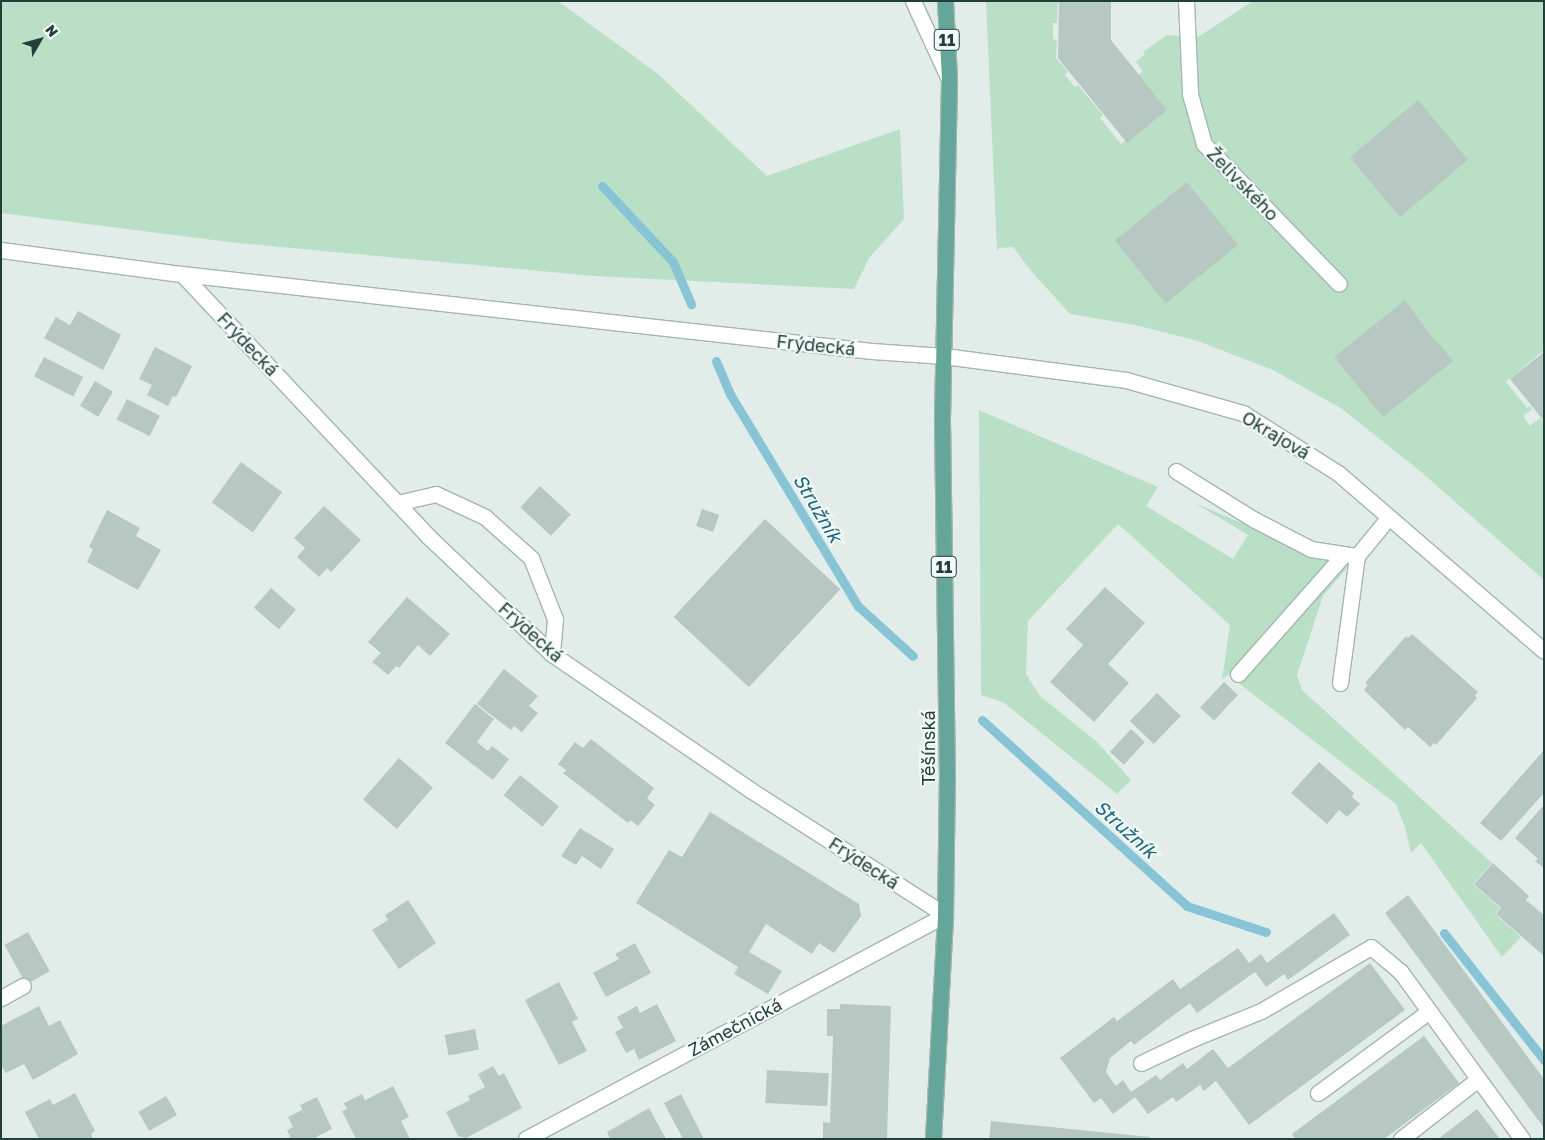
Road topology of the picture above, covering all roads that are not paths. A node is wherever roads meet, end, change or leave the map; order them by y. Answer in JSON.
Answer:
{"nodes":[{"id":1,"x":913,"y":1,"type":"edge"},
{"id":2,"x":945,"y":1,"type":"edge"},
{"id":3,"x":1186,"y":1,"type":"edge"},
{"id":4,"x":949,"y":79,"type":"junction"},
{"id":5,"x":1,"y":250,"type":"edge"},
{"id":6,"x":182,"y":274,"type":"junction"},
{"id":7,"x":1339,"y":284,"type":"dead end"},
{"id":8,"x":944,"y":356,"type":"junction"},
{"id":9,"x":1176,"y":471,"type":"dead end"},
{"id":10,"x":397,"y":503,"type":"junction"},
{"id":11,"x":1389,"y":517,"type":"junction"},
{"id":12,"x":1351,"y":555,"type":"junction"},
{"id":13,"x":1544,"y":651,"type":"edge"},
{"id":14,"x":552,"y":654,"type":"junction"},
{"id":15,"x":1238,"y":674,"type":"dead end"},
{"id":16,"x":1340,"y":683,"type":"dead end"},
{"id":17,"x":945,"y":915,"type":"junction"},
{"id":18,"x":23,"y":986,"type":"dead end"},
{"id":19,"x":1,"y":998,"type":"edge"},
{"id":20,"x":1428,"y":1012,"type":"junction"},
{"id":21,"x":1141,"y":1063,"type":"dead end"},
{"id":22,"x":1478,"y":1079,"type":"junction"},
{"id":23,"x":1318,"y":1093,"type":"dead end"},
{"id":24,"x":526,"y":1139,"type":"edge"},
{"id":25,"x":933,"y":1139,"type":"edge"},
{"id":26,"x":1401,"y":1139,"type":"edge"},
{"id":27,"x":1522,"y":1139,"type":"edge"}],
"edges":[{"from":1,"to":4,"type":"street"},
{"from":2,"to":4,"type":"main road","number":"11"},
{"from":3,"to":7,"type":"street","name":"Želivského"},
{"from":4,"to":8,"type":"main road","number":"11"},
{"from":5,"to":6,"type":"street","name":"Frýdecká"},
{"from":6,"to":8,"type":"street","name":"Frýdecká"},
{"from":6,"to":10,"type":"street","name":"Frýdecká"},
{"from":8,"to":11,"type":"street","name":"Okrajová"},
{"from":8,"to":17,"type":"main road","name":"Těšínská","number":"11"},
{"from":9,"to":12,"type":"street"},
{"from":10,"to":14,"type":"street","name":"Frýdecká"},
{"from":10,"to":14,"type":"street"},
{"from":11,"to":12,"type":"street"},
{"from":11,"to":13,"type":"street","name":"Okrajová"},
{"from":12,"to":15,"type":"street"},
{"from":12,"to":16,"type":"street"},
{"from":14,"to":17,"type":"street","name":"Frýdecká"},
{"from":17,"to":24,"type":"street","name":"Zámečnická"},
{"from":17,"to":25,"type":"main road","name":"Těšínská","number":"11"},
{"from":18,"to":19,"type":"street"},
{"from":20,"to":21,"type":"street"},
{"from":20,"to":22,"type":"street"},
{"from":20,"to":23,"type":"street"},
{"from":22,"to":26,"type":"street"},
{"from":22,"to":27,"type":"street"}]}
